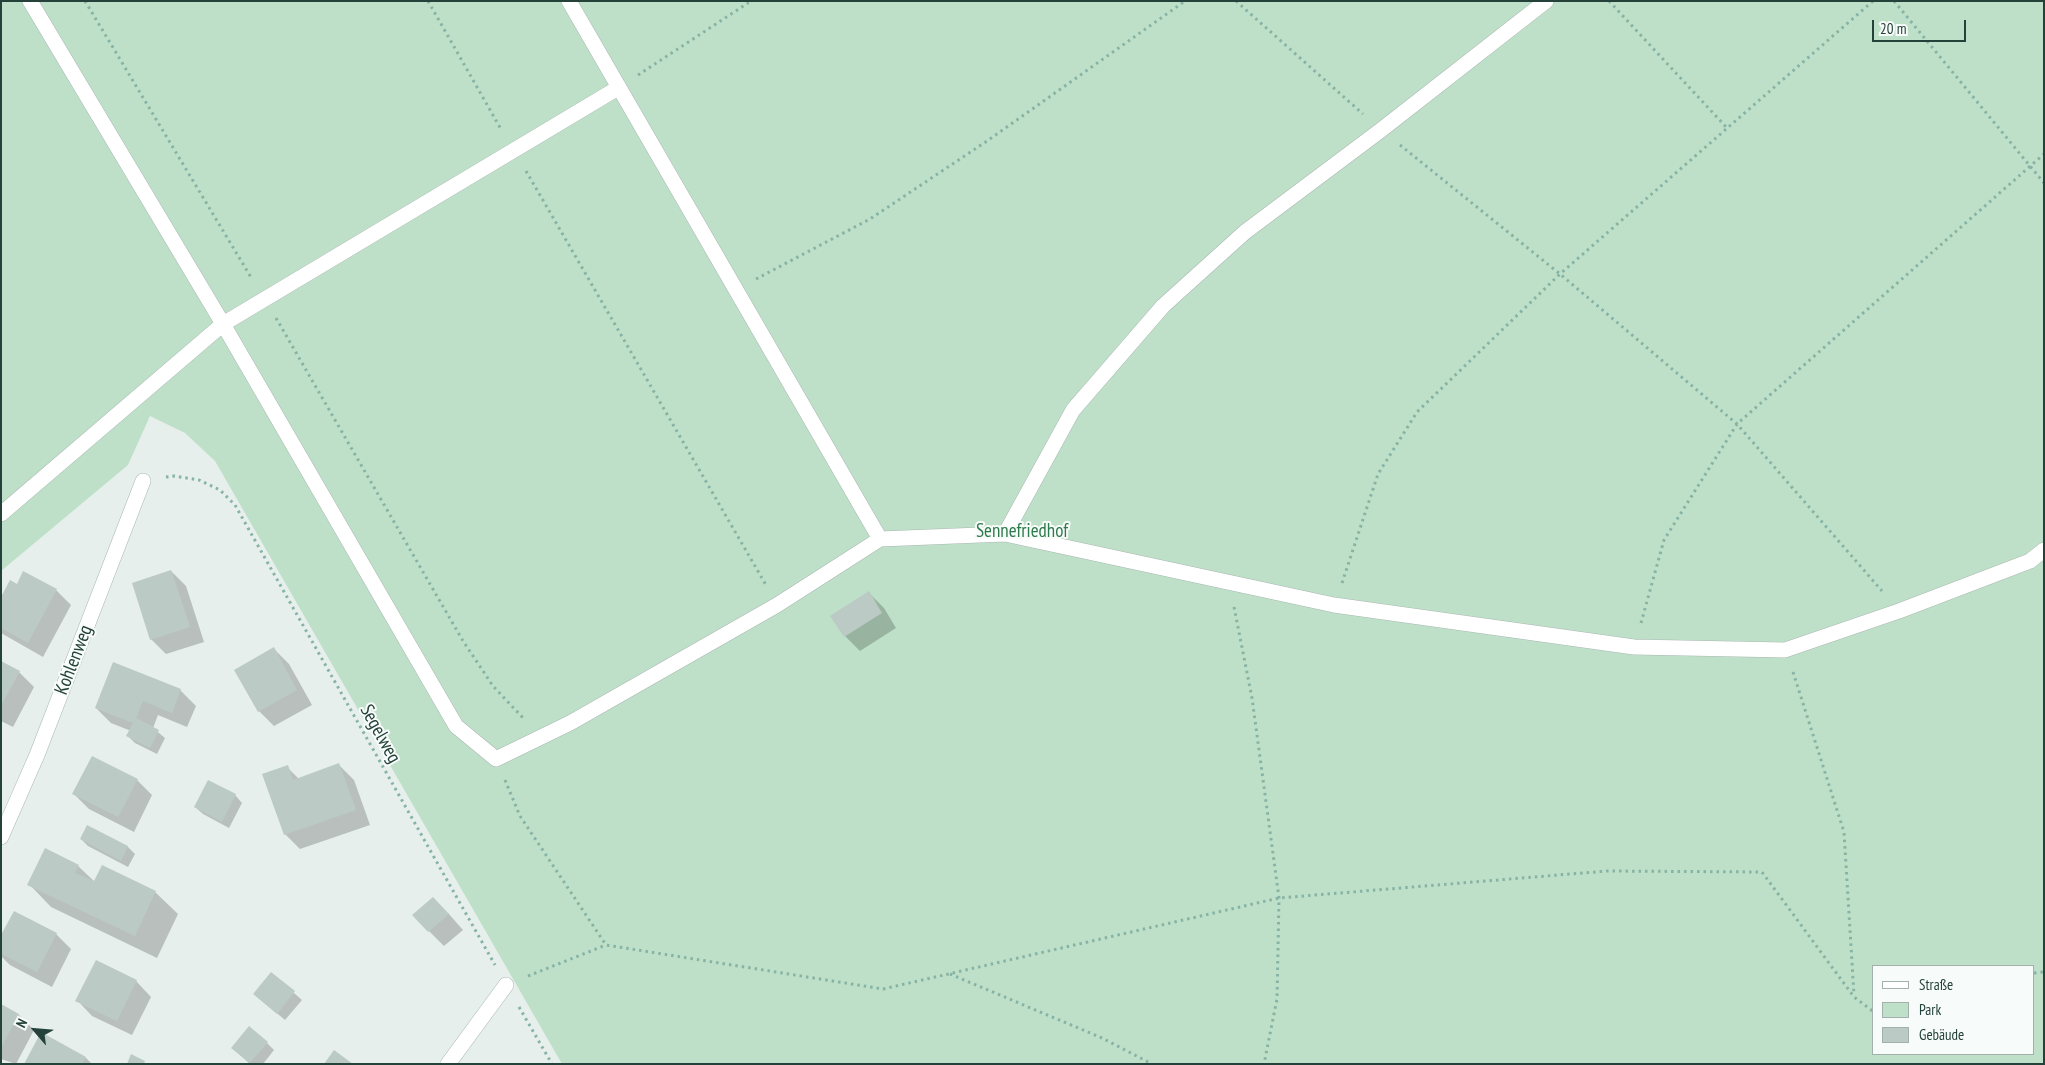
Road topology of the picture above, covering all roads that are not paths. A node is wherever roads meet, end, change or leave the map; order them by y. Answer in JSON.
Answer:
{"nodes":[{"id":1,"x":30,"y":1,"type":"edge"},
{"id":2,"x":568,"y":1,"type":"edge"},
{"id":3,"x":1546,"y":1,"type":"edge"},
{"id":4,"x":618,"y":88,"type":"junction"},
{"id":5,"x":223,"y":324,"type":"junction"},
{"id":6,"x":143,"y":481,"type":"road end"},
{"id":7,"x":1,"y":514,"type":"edge"},
{"id":8,"x":1005,"y":534,"type":"junction"},
{"id":9,"x":880,"y":539,"type":"junction"},
{"id":10,"x":2044,"y":550,"type":"edge"},
{"id":11,"x":1,"y":837,"type":"edge"},
{"id":12,"x":506,"y":985,"type":"road end"},
{"id":13,"x":448,"y":1064,"type":"edge"}],
"edges":[{"from":1,"to":5,"type":"street"},
{"from":2,"to":4,"type":"street"},
{"from":3,"to":8,"type":"street"},
{"from":4,"to":5,"type":"street"},
{"from":4,"to":9,"type":"street"},
{"from":5,"to":7,"type":"street"},
{"from":5,"to":9,"type":"street"},
{"from":6,"to":11,"type":"street","name":"Kohlenweg"},
{"from":8,"to":9,"type":"street"},
{"from":8,"to":10,"type":"street"},
{"from":12,"to":13,"type":"street"}]}
